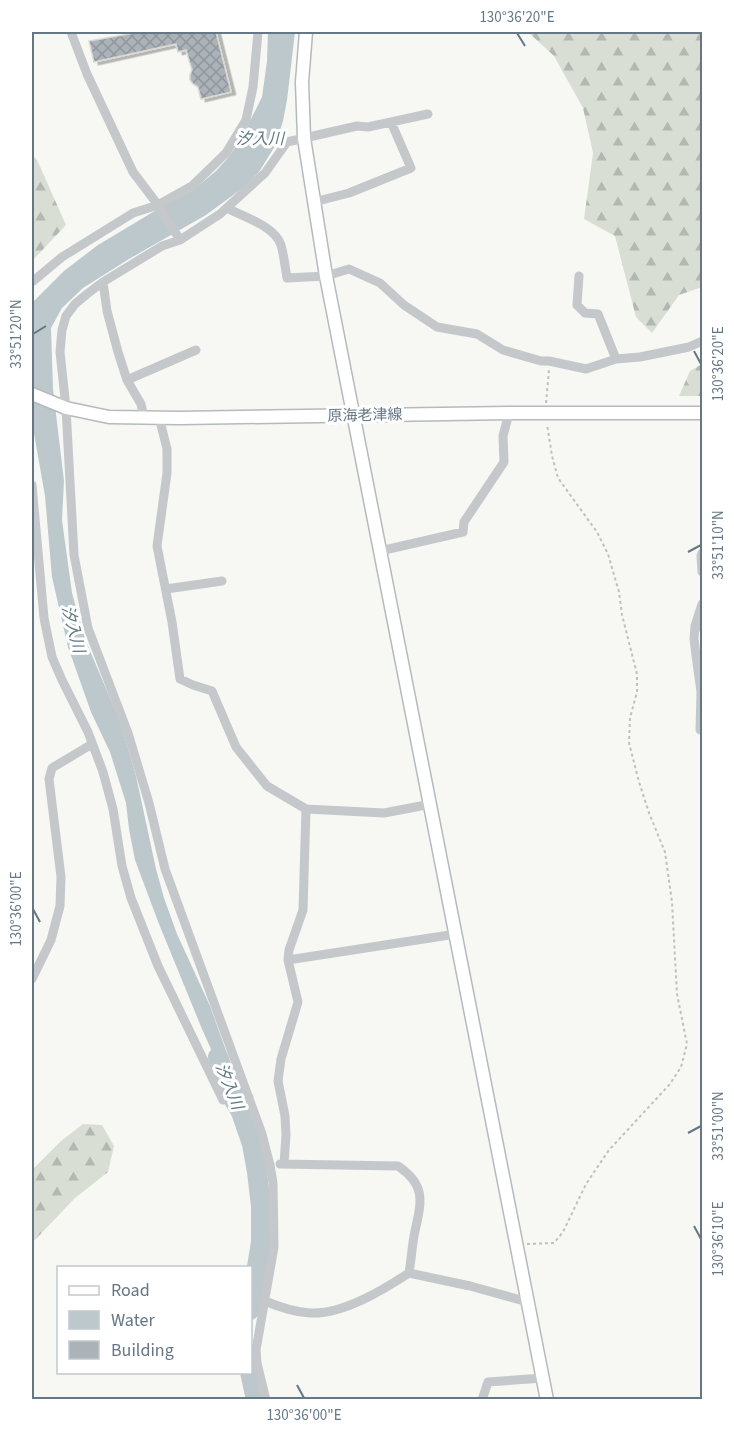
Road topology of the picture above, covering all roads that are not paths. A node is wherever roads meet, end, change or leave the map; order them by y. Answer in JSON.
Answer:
{"nodes":[{"id":1,"x":72,"y":32,"type":"edge"},
{"id":2,"x":258,"y":32,"type":"edge"},
{"id":3,"x":306,"y":32,"type":"edge"},
{"id":4,"x":428,"y":114,"type":"dead end"},
{"id":5,"x":391,"y":122,"type":"junction"},
{"id":6,"x":304,"y":138,"type":"junction"},
{"id":7,"x":314,"y":202,"type":"junction"},
{"id":8,"x":159,"y":206,"type":"junction"},
{"id":9,"x":227,"y":208,"type":"junction"},
{"id":10,"x":180,"y":240,"type":"junction"},
{"id":11,"x":326,"y":276,"type":"junction"},
{"id":12,"x":579,"y":276,"type":"dead end"},
{"id":13,"x":32,"y":282,"type":"edge"},
{"id":14,"x":103,"y":282,"type":"junction"},
{"id":15,"x":702,"y":341,"type":"edge"},
{"id":16,"x":196,"y":350,"type":"dead end"},
{"id":17,"x":616,"y":359,"type":"junction"},
{"id":18,"x":127,"y":380,"type":"junction"},
{"id":19,"x":32,"y":394,"type":"edge"},
{"id":20,"x":63,"y":407,"type":"junction"},
{"id":21,"x":509,"y":413,"type":"junction"},
{"id":22,"x":702,"y":413,"type":"edge"},
{"id":23,"x":354,"y":415,"type":"junction"},
{"id":24,"x":144,"y":417,"type":"junction"},
{"id":25,"x":159,"y":417,"type":"junction"},
{"id":26,"x":32,"y":484,"type":"edge"},
{"id":27,"x":380,"y":551,"type":"junction"},
{"id":28,"x":702,"y":553,"type":"edge"},
{"id":29,"x":702,"y":572,"type":"edge"},
{"id":30,"x":222,"y":581,"type":"dead end"},
{"id":31,"x":166,"y":589,"type":"junction"},
{"id":32,"x":702,"y":604,"type":"edge"},
{"id":33,"x":699,"y":627,"type":"edge"},
{"id":34,"x":700,"y":663,"type":"edge"},
{"id":35,"x":702,"y":730,"type":"edge"},
{"id":36,"x":92,"y":744,"type":"junction"},
{"id":37,"x":430,"y":804,"type":"junction"},
{"id":38,"x":306,"y":809,"type":"junction"},
{"id":39,"x":456,"y":933,"type":"junction"},
{"id":40,"x":288,"y":960,"type":"junction"},
{"id":41,"x":32,"y":979,"type":"edge"},
{"id":42,"x":249,"y":1097,"type":"junction"},
{"id":43,"x":270,"y":1164,"type":"junction"},
{"id":44,"x":284,"y":1164,"type":"junction"},
{"id":45,"x":409,"y":1273,"type":"junction"},
{"id":46,"x":265,"y":1301,"type":"junction"},
{"id":47,"x":528,"y":1302,"type":"junction"},
{"id":48,"x":543,"y":1378,"type":"junction"},
{"id":49,"x":266,"y":1400,"type":"edge"},
{"id":50,"x":482,"y":1400,"type":"edge"},
{"id":51,"x":547,"y":1400,"type":"edge"}],
"edges":[{"from":1,"to":8,"type":"street"},
{"from":2,"to":8,"type":"street"},
{"from":3,"to":6,"type":"street"},
{"from":4,"to":5,"type":"street"},
{"from":5,"to":6,"type":"street"},
{"from":5,"to":7,"type":"street"},
{"from":6,"to":7,"type":"street"},
{"from":6,"to":9,"type":"street"},
{"from":7,"to":11,"type":"street"},
{"from":8,"to":10,"type":"street"},
{"from":8,"to":13,"type":"street"},
{"from":9,"to":10,"type":"street"},
{"from":9,"to":11,"type":"street"},
{"from":10,"to":14,"type":"street"},
{"from":11,"to":17,"type":"street"},
{"from":11,"to":23,"type":"street"},
{"from":12,"to":17,"type":"street"},
{"from":14,"to":18,"type":"street"},
{"from":14,"to":20,"type":"street"},
{"from":15,"to":17,"type":"street"},
{"from":16,"to":18,"type":"street"},
{"from":18,"to":24,"type":"street"},
{"from":19,"to":20,"type":"street","name":"原海老津線"},
{"from":20,"to":24,"type":"street","name":"原海老津線"},
{"from":20,"to":42,"type":"street"},
{"from":21,"to":22,"type":"street","name":"原海老津線"},
{"from":21,"to":23,"type":"street","name":"原海老津線"},
{"from":21,"to":27,"type":"street"},
{"from":23,"to":25,"type":"street","name":"原海老津線"},
{"from":23,"to":27,"type":"street"},
{"from":24,"to":25,"type":"street","name":"原海老津線"},
{"from":25,"to":31,"type":"street"},
{"from":26,"to":36,"type":"street"},
{"from":27,"to":37,"type":"street"},
{"from":28,"to":29,"type":"street"},
{"from":30,"to":31,"type":"street"},
{"from":31,"to":38,"type":"street"},
{"from":32,"to":33,"type":"street"},
{"from":33,"to":34,"type":"street"},
{"from":34,"to":35,"type":"street"},
{"from":36,"to":41,"type":"street"},
{"from":36,"to":42,"type":"street"},
{"from":37,"to":38,"type":"street"},
{"from":37,"to":39,"type":"street"},
{"from":38,"to":40,"type":"street"},
{"from":39,"to":40,"type":"street"},
{"from":39,"to":47,"type":"street"},
{"from":40,"to":44,"type":"street"},
{"from":42,"to":43,"type":"street"},
{"from":43,"to":44,"type":"street"},
{"from":43,"to":46,"type":"street"},
{"from":44,"to":45,"type":"street"},
{"from":45,"to":46,"type":"street"},
{"from":45,"to":47,"type":"street"},
{"from":46,"to":49,"type":"street"},
{"from":47,"to":48,"type":"street"},
{"from":48,"to":50,"type":"street"},
{"from":48,"to":51,"type":"street"}]}
